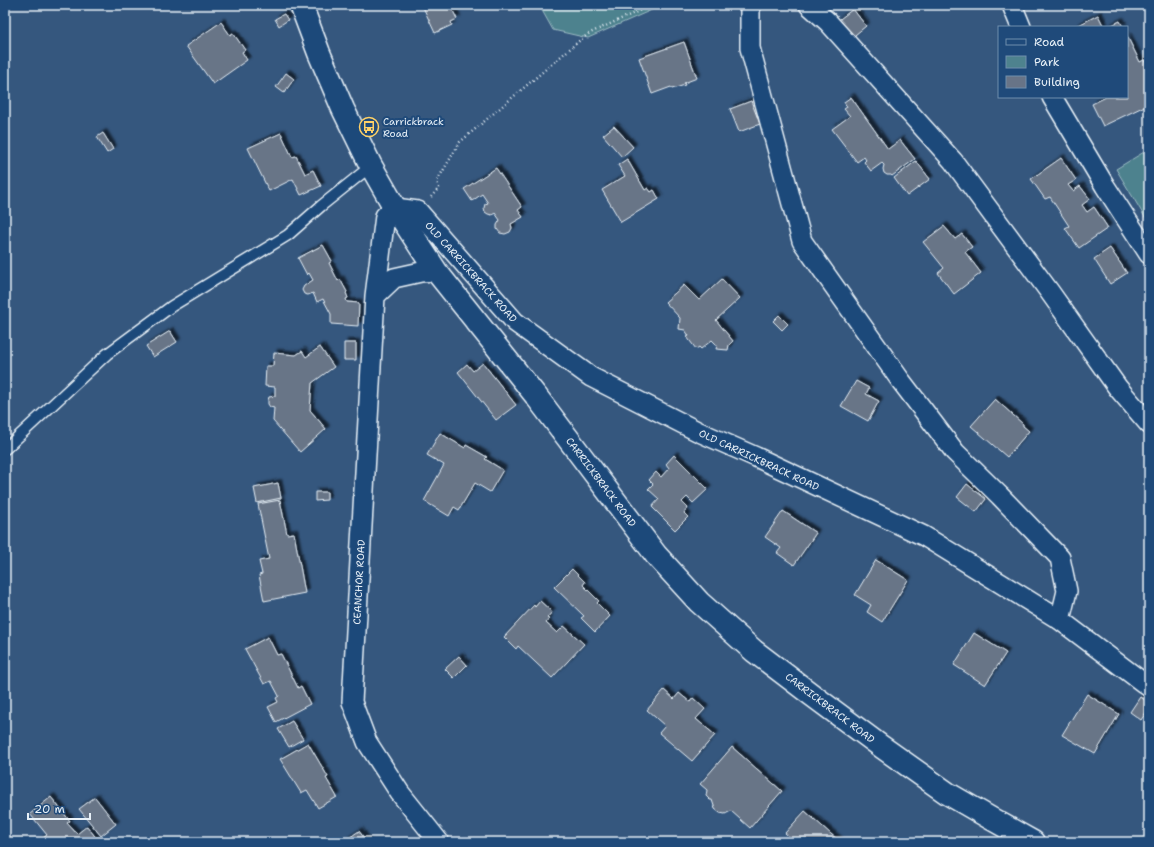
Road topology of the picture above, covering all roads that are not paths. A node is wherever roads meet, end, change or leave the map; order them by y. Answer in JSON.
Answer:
{"nodes":[{"id":1,"x":301,"y":5,"type":"edge"},
{"id":2,"x":752,"y":5,"type":"edge"},
{"id":3,"x":809,"y":5,"type":"edge"},
{"id":4,"x":1012,"y":5,"type":"edge"},
{"id":5,"x":1021,"y":26,"type":"edge"},
{"id":6,"x":1053,"y":98,"type":"edge"},
{"id":7,"x":371,"y":166,"type":"junction"},
{"id":8,"x":394,"y":208,"type":"junction"},
{"id":9,"x":1149,"y":254,"type":"edge"},
{"id":10,"x":436,"y":271,"type":"junction"},
{"id":11,"x":376,"y":296,"type":"junction"},
{"id":12,"x":1149,"y":424,"type":"edge"},
{"id":13,"x":5,"y":449,"type":"edge"},
{"id":14,"x":1060,"y":620,"type":"junction"},
{"id":15,"x":1149,"y":687,"type":"edge"},
{"id":16,"x":439,"y":842,"type":"edge"},
{"id":17,"x":1033,"y":842,"type":"edge"}],
"edges":[{"from":1,"to":7,"type":"main road","name":"CARRICKBRACK ROAD"},
{"from":2,"to":14,"type":"street"},
{"from":3,"to":12,"type":"street"},
{"from":4,"to":5,"type":"street"},
{"from":6,"to":9,"type":"street"},
{"from":7,"to":8,"type":"main road","name":"CARRICKBRACK ROAD"},
{"from":7,"to":13,"type":"lane"},
{"from":8,"to":10,"type":"main road","name":"CARRICKBRACK ROAD"},
{"from":8,"to":11,"type":"street","name":"CEANCHOR ROAD"},
{"from":8,"to":14,"type":"street","name":"OLD CARRICKBRACK ROAD"},
{"from":10,"to":11,"type":"street"},
{"from":10,"to":17,"type":"main road","name":"CARRICKBRACK ROAD"},
{"from":11,"to":16,"type":"street","name":"CEANCHOR ROAD"},
{"from":14,"to":15,"type":"street","name":"OLD CARRICKBRACK ROAD"}]}
